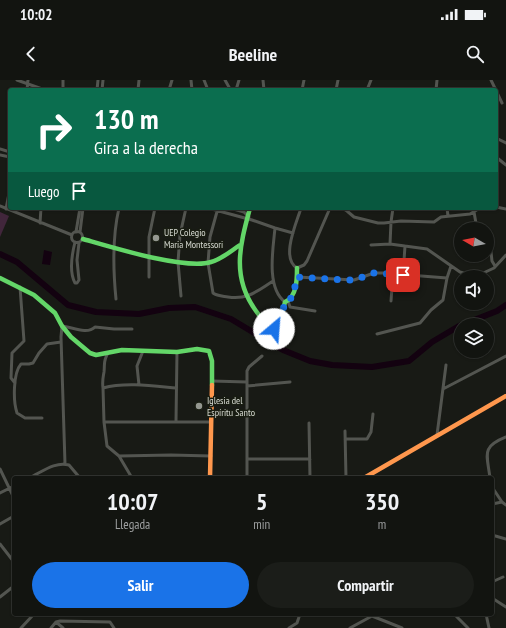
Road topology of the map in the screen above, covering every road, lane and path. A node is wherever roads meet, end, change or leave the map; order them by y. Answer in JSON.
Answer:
{"nodes":[{"id":1,"x":17,"y":80,"type":"edge"},
{"id":2,"x":375,"y":80,"type":"edge"},
{"id":3,"x":371,"y":81,"type":"edge"},
{"id":4,"x":28,"y":82,"type":"edge"},
{"id":5,"x":41,"y":88,"type":"edge"},
{"id":6,"x":498,"y":95,"type":"edge"},
{"id":7,"x":502,"y":103,"type":"dead end"},
{"id":8,"x":498,"y":159,"type":"edge"},
{"id":9,"x":506,"y":165,"type":"edge"},
{"id":10,"x":8,"y":198,"type":"edge"},
{"id":11,"x":0,"y":206,"type":"edge"},
{"id":12,"x":6,"y":209,"type":"joint"},
{"id":13,"x":8,"y":210,"type":"edge"},
{"id":14,"x":41,"y":210,"type":"edge"},
{"id":15,"x":80,"y":210,"type":"edge"},
{"id":16,"x":83,"y":210,"type":"edge"},
{"id":17,"x":119,"y":210,"type":"edge"},
{"id":18,"x":154,"y":210,"type":"edge"},
{"id":19,"x":186,"y":210,"type":"edge"},
{"id":20,"x":218,"y":210,"type":"edge"},
{"id":21,"x":221,"y":210,"type":"edge"},
{"id":22,"x":237,"y":210,"type":"edge"},
{"id":23,"x":250,"y":210,"type":"edge"},
{"id":24,"x":300,"y":210,"type":"edge"},
{"id":25,"x":329,"y":210,"type":"edge"},
{"id":26,"x":347,"y":210,"type":"edge"},
{"id":27,"x":393,"y":210,"type":"edge"},
{"id":28,"x":447,"y":210,"type":"edge"},
{"id":29,"x":477,"y":210,"type":"edge"},
{"id":30,"x":474,"y":212,"type":"junction"},
{"id":31,"x":448,"y":216,"type":"junction"},
{"id":32,"x":249,"y":218,"type":"junction"},
{"id":33,"x":391,"y":222,"type":"junction"},
{"id":34,"x":476,"y":222,"type":"edge"},
{"id":35,"x":40,"y":223,"type":"junction"},
{"id":36,"x":275,"y":228,"type":"junction"},
{"id":37,"x":78,"y":232,"type":"junction"},
{"id":38,"x":293,"y":233,"type":"junction"},
{"id":39,"x":72,"y":235,"type":"junction"},
{"id":40,"x":83,"y":239,"type":"junction"},
{"id":41,"x":77,"y":242,"type":"junction"},
{"id":42,"x":390,"y":244,"type":"junction"},
{"id":43,"x":240,"y":245,"type":"junction"},
{"id":44,"x":371,"y":245,"type":"dead end"},
{"id":45,"x":406,"y":246,"type":"junction"},
{"id":46,"x":114,"y":248,"type":"junction"},
{"id":47,"x":506,"y":255,"type":"edge"},
{"id":48,"x":148,"y":256,"type":"junction"},
{"id":49,"x":178,"y":262,"type":"junction"},
{"id":50,"x":493,"y":262,"type":"edge"},
{"id":51,"x":208,"y":263,"type":"junction"},
{"id":52,"x":451,"y":266,"type":"junction"},
{"id":53,"x":495,"y":266,"type":"junction"},
{"id":54,"x":296,"y":268,"type":"junction"},
{"id":55,"x":393,"y":274,"type":"junction"},
{"id":56,"x":403,"y":275,"type":"junction"},
{"id":57,"x":149,"y":277,"type":"dead end"},
{"id":58,"x":297,"y":277,"type":"junction"},
{"id":59,"x":0,"y":278,"type":"edge"},
{"id":60,"x":447,"y":278,"type":"junction"},
{"id":61,"x":273,"y":281,"type":"junction"},
{"id":62,"x":20,"y":287,"type":"junction"},
{"id":63,"x":181,"y":296,"type":"dead end"},
{"id":64,"x":247,"y":297,"type":"junction"},
{"id":65,"x":116,"y":299,"type":"dead end"},
{"id":66,"x":390,"y":301,"type":"dead end"},
{"id":67,"x":287,"y":302,"type":"junction"},
{"id":68,"x":315,"y":311,"type":"dead end"},
{"id":69,"x":62,"y":326,"type":"junction"},
{"id":70,"x":132,"y":329,"type":"dead end"},
{"id":71,"x":377,"y":334,"type":"dead end"},
{"id":72,"x":61,"y":342,"type":"junction"},
{"id":73,"x":143,"y":351,"type":"junction"},
{"id":74,"x":177,"y":352,"type":"junction"},
{"id":75,"x":108,"y":353,"type":"junction"},
{"id":76,"x":262,"y":356,"type":"dead end"},
{"id":77,"x":506,"y":356,"type":"edge"},
{"id":78,"x":446,"y":366,"type":"dead end"},
{"id":79,"x":212,"y":381,"type":"junction"},
{"id":80,"x":290,"y":382,"type":"dead end"},
{"id":81,"x":15,"y":383,"type":"junction"},
{"id":82,"x":247,"y":384,"type":"junction"},
{"id":83,"x":139,"y":385,"type":"junction"},
{"id":84,"x":103,"y":388,"type":"junction"},
{"id":85,"x":176,"y":388,"type":"junction"},
{"id":86,"x":443,"y":389,"type":"junction"},
{"id":87,"x":506,"y":396,"type":"edge"},
{"id":88,"x":373,"y":414,"type":"dead end"},
{"id":89,"x":42,"y":418,"type":"dead end"},
{"id":90,"x":104,"y":422,"type":"junction"},
{"id":91,"x":176,"y":422,"type":"junction"},
{"id":92,"x":211,"y":422,"type":"junction"},
{"id":93,"x":309,"y":423,"type":"dead end"},
{"id":94,"x":345,"y":431,"type":"dead end"},
{"id":95,"x":437,"y":436,"type":"junction"},
{"id":96,"x":506,"y":437,"type":"edge"},
{"id":97,"x":345,"y":439,"type":"junction"},
{"id":98,"x":119,"y":456,"type":"junction"},
{"id":99,"x":211,"y":456,"type":"junction"},
{"id":100,"x":310,"y":459,"type":"junction"},
{"id":101,"x":247,"y":460,"type":"junction"},
{"id":102,"x":65,"y":464,"type":"junction"},
{"id":103,"x":0,"y":469,"type":"edge"},
{"id":104,"x":33,"y":476,"type":"edge"},
{"id":105,"x":78,"y":476,"type":"edge"},
{"id":106,"x":131,"y":476,"type":"edge"},
{"id":107,"x":210,"y":476,"type":"edge"},
{"id":108,"x":247,"y":476,"type":"edge"},
{"id":109,"x":310,"y":476,"type":"edge"},
{"id":110,"x":346,"y":476,"type":"edge"},
{"id":111,"x":367,"y":476,"type":"edge"},
{"id":112,"x":490,"y":476,"type":"edge"},
{"id":113,"x":12,"y":487,"type":"edge"},
{"id":114,"x":9,"y":488,"type":"junction"},
{"id":115,"x":494,"y":489,"type":"edge"},
{"id":116,"x":0,"y":493,"type":"edge"},
{"id":117,"x":12,"y":494,"type":"edge"},
{"id":118,"x":502,"y":502,"type":"junction"},
{"id":119,"x":494,"y":504,"type":"edge"},
{"id":120,"x":506,"y":505,"type":"edge"},
{"id":121,"x":12,"y":517,"type":"edge"},
{"id":122,"x":0,"y":524,"type":"edge"},
{"id":123,"x":494,"y":536,"type":"edge"},
{"id":124,"x":506,"y":539,"type":"edge"},
{"id":125,"x":0,"y":544,"type":"edge"},
{"id":126,"x":12,"y":559,"type":"edge"},
{"id":127,"x":503,"y":577,"type":"dead end"},
{"id":128,"x":494,"y":581,"type":"edge"},
{"id":129,"x":12,"y":588,"type":"edge"},
{"id":130,"x":0,"y":597,"type":"edge"},
{"id":131,"x":494,"y":599,"type":"edge"},
{"id":132,"x":506,"y":607,"type":"edge"},
{"id":133,"x":32,"y":616,"type":"edge"},
{"id":134,"x":299,"y":616,"type":"edge"},
{"id":135,"x":371,"y":616,"type":"edge"},
{"id":136,"x":375,"y":616,"type":"edge"},
{"id":137,"x":456,"y":616,"type":"edge"},
{"id":138,"x":486,"y":616,"type":"edge"},
{"id":139,"x":56,"y":622,"type":"junction"},
{"id":140,"x":21,"y":628,"type":"edge"},
{"id":141,"x":50,"y":628,"type":"edge"},
{"id":142,"x":63,"y":628,"type":"edge"},
{"id":143,"x":114,"y":628,"type":"edge"},
{"id":144,"x":289,"y":628,"type":"edge"},
{"id":145,"x":350,"y":628,"type":"edge"},
{"id":146,"x":402,"y":628,"type":"edge"},
{"id":147,"x":468,"y":628,"type":"edge"},
{"id":148,"x":488,"y":628,"type":"edge"}],
"edges":[{"from":1,"to":4,"type":"street"},
{"from":2,"to":3,"type":"street"},
{"from":4,"to":5,"type":"street"},
{"from":6,"to":7,"type":"street"},
{"from":8,"to":9,"type":"street"},
{"from":10,"to":12,"type":"street"},
{"from":11,"to":12,"type":"street"},
{"from":13,"to":35,"type":"street"},
{"from":14,"to":35,"type":"street"},
{"from":15,"to":37,"type":"street"},
{"from":16,"to":37,"type":"street"},
{"from":17,"to":46,"type":"street"},
{"from":18,"to":48,"type":"street"},
{"from":19,"to":49,"type":"street"},
{"from":20,"to":51,"type":"street"},
{"from":21,"to":32,"type":"street"},
{"from":22,"to":32,"type":"street"},
{"from":23,"to":32,"type":"street"},
{"from":24,"to":38,"type":"street"},
{"from":25,"to":54,"type":"street"},
{"from":26,"to":33,"type":"street"},
{"from":27,"to":33,"type":"street"},
{"from":28,"to":31,"type":"street"},
{"from":29,"to":30,"type":"street"},
{"from":30,"to":31,"type":"street"},
{"from":30,"to":34,"type":"street"},
{"from":31,"to":33,"type":"street"},
{"from":32,"to":36,"type":"street"},
{"from":32,"to":43,"type":"street"},
{"from":33,"to":42,"type":"street"},
{"from":35,"to":39,"type":"street"},
{"from":36,"to":38,"type":"street"},
{"from":36,"to":61,"type":"street"},
{"from":37,"to":39,"type":"street"},
{"from":37,"to":40,"type":"street"},
{"from":38,"to":54,"type":"street"},
{"from":39,"to":41,"type":"street"},
{"from":40,"to":41,"type":"street"},
{"from":40,"to":46,"type":"street"},
{"from":41,"to":41,"type":"street"},
{"from":42,"to":44,"type":"street"},
{"from":42,"to":45,"type":"street"},
{"from":43,"to":51,"type":"street"},
{"from":43,"to":64,"type":"street"},
{"from":45,"to":52,"type":"street"},
{"from":45,"to":56,"type":"street"},
{"from":46,"to":48,"type":"street"},
{"from":46,"to":65,"type":"street"},
{"from":47,"to":53,"type":"street"},
{"from":48,"to":49,"type":"street"},
{"from":48,"to":57,"type":"street"},
{"from":49,"to":51,"type":"street"},
{"from":49,"to":63,"type":"street"},
{"from":50,"to":53,"type":"street"},
{"from":51,"to":64,"type":"street"},
{"from":52,"to":53,"type":"street"},
{"from":52,"to":60,"type":"street"},
{"from":54,"to":58,"type":"street"},
{"from":55,"to":56,"type":"street"},
{"from":55,"to":58,"type":"street"},
{"from":55,"to":66,"type":"street"},
{"from":56,"to":60,"type":"street"},
{"from":58,"to":67,"type":"street"},
{"from":59,"to":62,"type":"street"},
{"from":60,"to":71,"type":"street"},
{"from":61,"to":64,"type":"street"},
{"from":61,"to":67,"type":"street"},
{"from":62,"to":69,"type":"street"},
{"from":62,"to":81,"type":"street"},
{"from":64,"to":67,"type":"street"},
{"from":67,"to":68,"type":"street"},
{"from":69,"to":70,"type":"street"},
{"from":69,"to":72,"type":"street"},
{"from":69,"to":75,"type":"street"},
{"from":72,"to":81,"type":"street"},
{"from":72,"to":102,"type":"street"},
{"from":73,"to":74,"type":"street"},
{"from":73,"to":75,"type":"street"},
{"from":73,"to":83,"type":"street"},
{"from":74,"to":79,"type":"street"},
{"from":74,"to":85,"type":"street"},
{"from":75,"to":84,"type":"street"},
{"from":76,"to":82,"type":"street"},
{"from":77,"to":86,"type":"street"},
{"from":78,"to":86,"type":"street"},
{"from":79,"to":82,"type":"street"},
{"from":79,"to":92,"type":"street"},
{"from":80,"to":82,"type":"street"},
{"from":81,"to":89,"type":"street"},
{"from":82,"to":101,"type":"street"},
{"from":83,"to":84,"type":"street"},
{"from":83,"to":85,"type":"street"},
{"from":84,"to":90,"type":"street"},
{"from":85,"to":91,"type":"street"},
{"from":86,"to":95,"type":"street"},
{"from":87,"to":95,"type":"street"},
{"from":88,"to":97,"type":"street"},
{"from":90,"to":91,"type":"street"},
{"from":90,"to":98,"type":"street"},
{"from":91,"to":92,"type":"street"},
{"from":92,"to":99,"type":"street"},
{"from":93,"to":100,"type":"street"},
{"from":94,"to":97,"type":"street"},
{"from":95,"to":111,"type":"street"},
{"from":96,"to":112,"type":"street"},
{"from":97,"to":110,"type":"street"},
{"from":98,"to":99,"type":"street"},
{"from":98,"to":106,"type":"street"},
{"from":99,"to":107,"type":"street"},
{"from":100,"to":101,"type":"street"},
{"from":100,"to":109,"type":"street"},
{"from":101,"to":108,"type":"street"},
{"from":102,"to":104,"type":"street"},
{"from":102,"to":105,"type":"street"},
{"from":103,"to":114,"type":"street"},
{"from":113,"to":114,"type":"street"},
{"from":114,"to":116,"type":"street"},
{"from":114,"to":117,"type":"street"},
{"from":115,"to":118,"type":"street"},
{"from":118,"to":119,"type":"street"},
{"from":118,"to":120,"type":"street"},
{"from":121,"to":122,"type":"street"},
{"from":123,"to":124,"type":"street"},
{"from":125,"to":126,"type":"street"},
{"from":127,"to":128,"type":"street"},
{"from":129,"to":130,"type":"street"},
{"from":131,"to":132,"type":"street"},
{"from":133,"to":140,"type":"street"},
{"from":134,"to":144,"type":"street"},
{"from":135,"to":145,"type":"street"},
{"from":136,"to":146,"type":"street"},
{"from":137,"to":147,"type":"street"},
{"from":138,"to":148,"type":"street"},
{"from":139,"to":141,"type":"street"},
{"from":139,"to":142,"type":"street"},
{"from":139,"to":143,"type":"street"}]}
